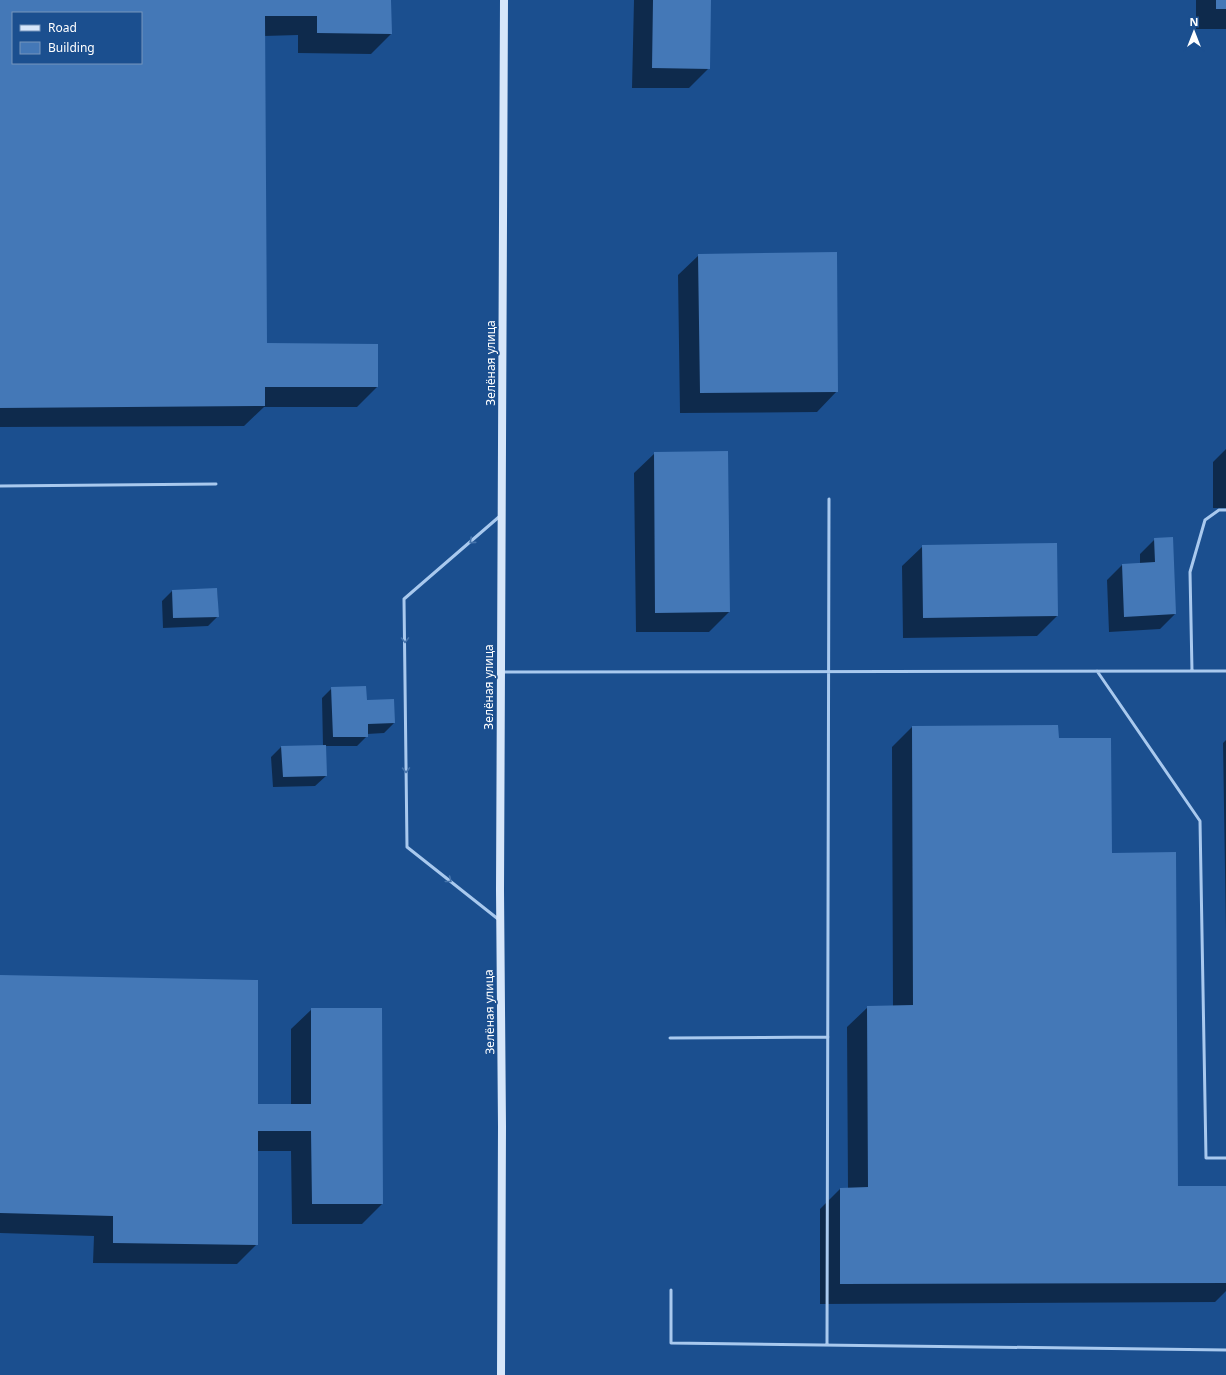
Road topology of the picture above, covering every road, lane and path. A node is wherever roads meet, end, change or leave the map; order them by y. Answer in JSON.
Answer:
{"nodes":[{"id":1,"x":504,"y":0,"type":"edge"},
{"id":2,"x":216,"y":484,"type":"dead end"},
{"id":3,"x":0,"y":486,"type":"edge"},
{"id":4,"x":829,"y":499,"type":"dead end"},
{"id":5,"x":1226,"y":510,"type":"edge"},
{"id":6,"x":501,"y":515,"type":"junction"},
{"id":7,"x":829,"y":671,"type":"junction"},
{"id":8,"x":1097,"y":671,"type":"junction"},
{"id":9,"x":1192,"y":671,"type":"junction"},
{"id":10,"x":1226,"y":671,"type":"edge"},
{"id":11,"x":500,"y":672,"type":"junction"},
{"id":12,"x":500,"y":920,"type":"junction"},
{"id":13,"x":828,"y":1037,"type":"junction"},
{"id":14,"x":670,"y":1038,"type":"dead end"},
{"id":15,"x":1226,"y":1158,"type":"edge"},
{"id":16,"x":671,"y":1290,"type":"dead end"},
{"id":17,"x":826,"y":1344,"type":"junction"},
{"id":18,"x":1226,"y":1350,"type":"edge"},
{"id":19,"x":501,"y":1375,"type":"edge"}],
"edges":[{"from":1,"to":6,"type":"street","name":"Зелёная улица"},
{"from":2,"to":3,"type":"lane"},
{"from":4,"to":7,"type":"lane"},
{"from":5,"to":9,"type":"lane"},
{"from":6,"to":11,"type":"street","name":"Зелёная улица"},
{"from":6,"to":12,"type":"lane","one_way":true},
{"from":7,"to":8,"type":"lane"},
{"from":7,"to":11,"type":"lane"},
{"from":7,"to":13,"type":"lane"},
{"from":8,"to":9,"type":"lane"},
{"from":8,"to":15,"type":"lane"},
{"from":9,"to":10,"type":"lane"},
{"from":11,"to":12,"type":"street","name":"Зелёная улица"},
{"from":12,"to":19,"type":"street","name":"Зелёная улица"},
{"from":13,"to":14,"type":"lane"},
{"from":13,"to":17,"type":"lane"},
{"from":16,"to":17,"type":"lane"},
{"from":17,"to":18,"type":"lane"}]}
